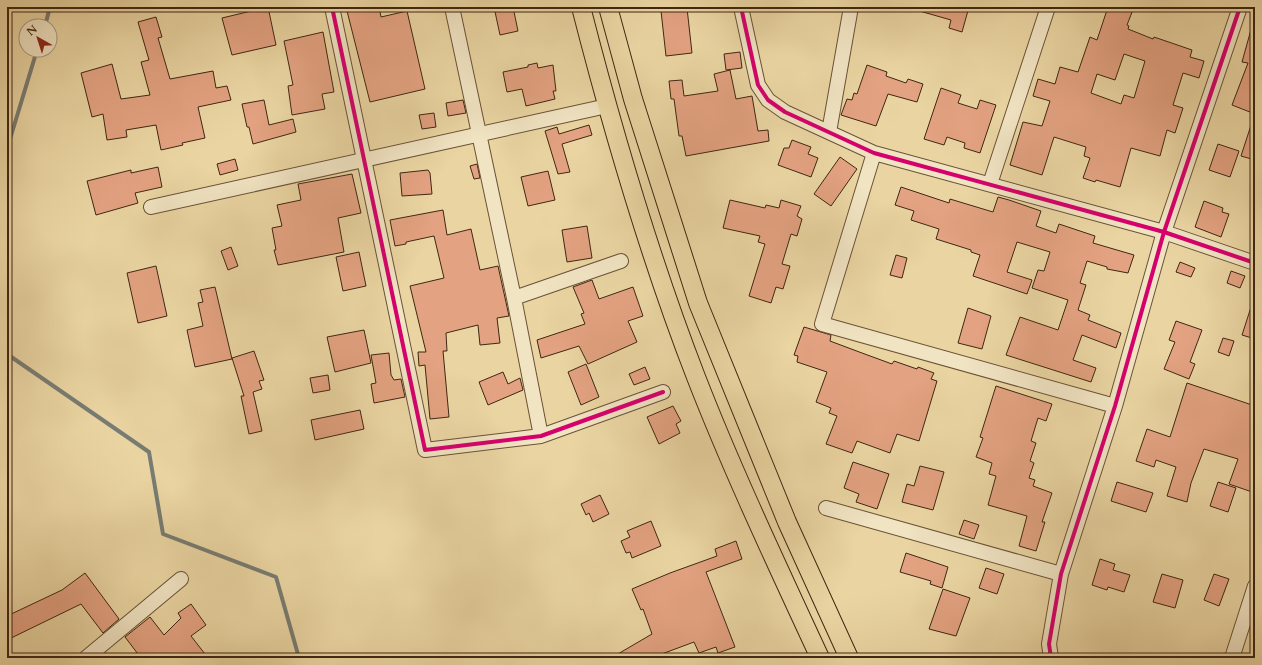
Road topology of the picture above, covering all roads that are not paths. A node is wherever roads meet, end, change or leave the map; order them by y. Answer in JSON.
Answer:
{"nodes":[{"id":1,"x":332,"y":7,"type":"edge"},
{"id":2,"x":452,"y":7,"type":"edge"},
{"id":3,"x":581,"y":7,"type":"edge"},
{"id":4,"x":608,"y":7,"type":"edge"},
{"id":5,"x":741,"y":7,"type":"edge"},
{"id":6,"x":852,"y":7,"type":"edge"},
{"id":7,"x":1048,"y":7,"type":"edge"},
{"id":8,"x":1240,"y":7,"type":"edge"},
{"id":9,"x":606,"y":106,"type":"junction"},
{"id":10,"x":829,"y":132,"type":"junction"},
{"id":11,"x":479,"y":134,"type":"junction"},
{"id":12,"x":874,"y":153,"type":"junction"},
{"id":13,"x":364,"y":160,"type":"junction"},
{"id":14,"x":990,"y":184,"type":"junction"},
{"id":15,"x":151,"y":207,"type":"dead end"},
{"id":16,"x":1164,"y":232,"type":"junction"},
{"id":17,"x":622,"y":261,"type":"dead end"},
{"id":18,"x":1255,"y":263,"type":"edge"},
{"id":19,"x":514,"y":298,"type":"junction"},
{"id":20,"x":664,"y":392,"type":"dead end"},
{"id":21,"x":1116,"y":406,"type":"junction"},
{"id":22,"x":541,"y":436,"type":"junction"},
{"id":23,"x":826,"y":508,"type":"dead end"},
{"id":24,"x":1062,"y":574,"type":"junction"},
{"id":25,"x":181,"y":579,"type":"dead end"},
{"id":26,"x":1255,"y":586,"type":"edge"},
{"id":27,"x":86,"y":658,"type":"edge"},
{"id":28,"x":820,"y":658,"type":"edge"},
{"id":29,"x":849,"y":658,"type":"edge"},
{"id":30,"x":1051,"y":658,"type":"edge"},
{"id":31,"x":1232,"y":658,"type":"edge"}],
"edges":[{"from":1,"to":13,"type":"street"},
{"from":2,"to":11,"type":"street"},
{"from":3,"to":9,"type":"main road"},
{"from":4,"to":29,"type":"main road"},
{"from":5,"to":10,"type":"street"},
{"from":6,"to":10,"type":"street"},
{"from":7,"to":14,"type":"street"},
{"from":8,"to":16,"type":"street"},
{"from":9,"to":11,"type":"street"},
{"from":9,"to":28,"type":"main road"},
{"from":10,"to":12,"type":"street"},
{"from":11,"to":13,"type":"street"},
{"from":11,"to":19,"type":"street"},
{"from":12,"to":14,"type":"street"},
{"from":12,"to":21,"type":"street"},
{"from":13,"to":15,"type":"street"},
{"from":13,"to":22,"type":"street"},
{"from":14,"to":16,"type":"street"},
{"from":16,"to":18,"type":"street"},
{"from":16,"to":21,"type":"street"},
{"from":17,"to":19,"type":"street"},
{"from":19,"to":22,"type":"street"},
{"from":20,"to":22,"type":"street"},
{"from":21,"to":24,"type":"street"},
{"from":23,"to":24,"type":"street"},
{"from":24,"to":30,"type":"street"},
{"from":25,"to":27,"type":"street"},
{"from":26,"to":31,"type":"street"}]}
